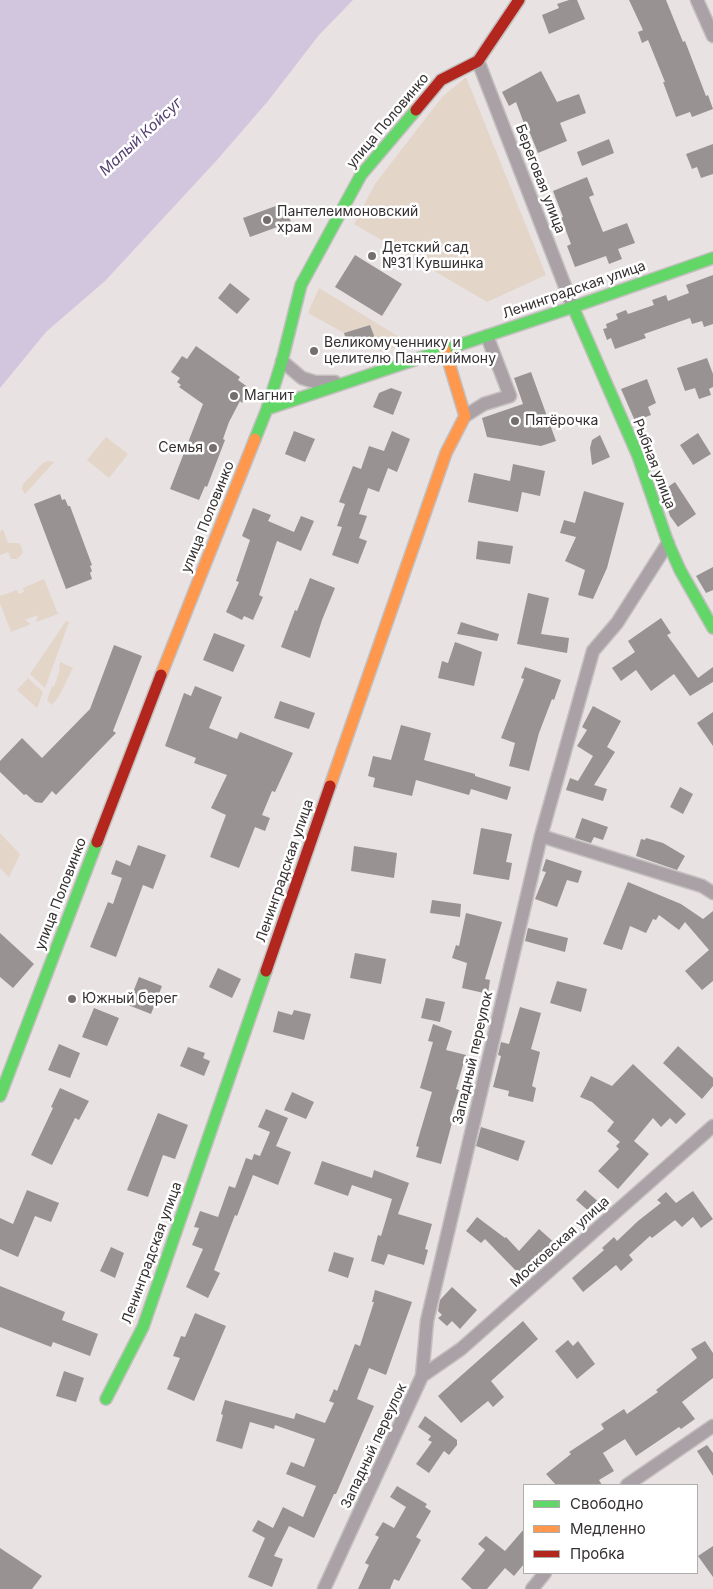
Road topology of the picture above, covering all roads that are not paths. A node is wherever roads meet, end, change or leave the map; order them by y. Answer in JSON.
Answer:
{"nodes":[{"id":1,"x":519,"y":0,"type":"edge"},
{"id":2,"x":697,"y":0,"type":"edge"},
{"id":3,"x":713,"y":36,"type":"edge"},
{"id":4,"x":478,"y":61,"type":"junction"},
{"id":5,"x":713,"y":258,"type":"edge"},
{"id":6,"x":573,"y":307,"type":"junction"},
{"id":7,"x":487,"y":336,"type":"junction"},
{"id":8,"x":445,"y":350,"type":"junction"},
{"id":9,"x":282,"y":361,"type":"junction"},
{"id":10,"x":362,"y":378,"type":"junction"},
{"id":11,"x":267,"y":409,"type":"junction"},
{"id":12,"x":465,"y":416,"type":"junction"},
{"id":13,"x":668,"y":543,"type":"junction"},
{"id":14,"x":712,"y":626,"type":"edge"},
{"id":15,"x":541,"y":836,"type":"junction"},
{"id":16,"x":713,"y":893,"type":"edge"},
{"id":17,"x":0,"y":1096,"type":"edge"},
{"id":18,"x":713,"y":1126,"type":"edge"},
{"id":19,"x":422,"y":1376,"type":"junction"},
{"id":20,"x":106,"y":1399,"type":"dead end"},
{"id":21,"x":713,"y":1426,"type":"edge"},
{"id":22,"x":628,"y":1484,"type":"edge"},
{"id":23,"x":544,"y":1574,"type":"edge"},
{"id":24,"x":324,"y":1589,"type":"edge"},
{"id":25,"x":532,"y":1589,"type":"edge"}],
"edges":[{"from":1,"to":4,"type":"street","name":"улица Половинко"},
{"from":2,"to":3,"type":"street"},
{"from":4,"to":6,"type":"street","name":"Береговая улица"},
{"from":4,"to":9,"type":"street","name":"улица Половинко"},
{"from":5,"to":6,"type":"street","name":"Ленинградская улица"},
{"from":6,"to":7,"type":"street","name":"Ленинградская улица"},
{"from":6,"to":13,"type":"street","name":"Рыбная улица"},
{"from":7,"to":8,"type":"street","name":"Ленинградская улица"},
{"from":7,"to":12,"type":"street"},
{"from":8,"to":10,"type":"street","name":"Ленинградская улица"},
{"from":8,"to":12,"type":"street"},
{"from":9,"to":10,"type":"street"},
{"from":9,"to":11,"type":"street","name":"улица Половинко"},
{"from":10,"to":11,"type":"street","name":"Ленинградская улица"},
{"from":11,"to":17,"type":"street","name":"улица Половинко"},
{"from":12,"to":20,"type":"street","name":"Ленинградская улица"},
{"from":13,"to":14,"type":"street","name":"Рыбная улица"},
{"from":13,"to":15,"type":"street","name":"Западный переулок"},
{"from":15,"to":16,"type":"street"},
{"from":15,"to":19,"type":"street","name":"Западный переулок"},
{"from":18,"to":19,"type":"street","name":"Московская улица"},
{"from":19,"to":24,"type":"street","name":"Западный переулок"},
{"from":21,"to":22,"type":"street"},
{"from":23,"to":25,"type":"street"}]}
